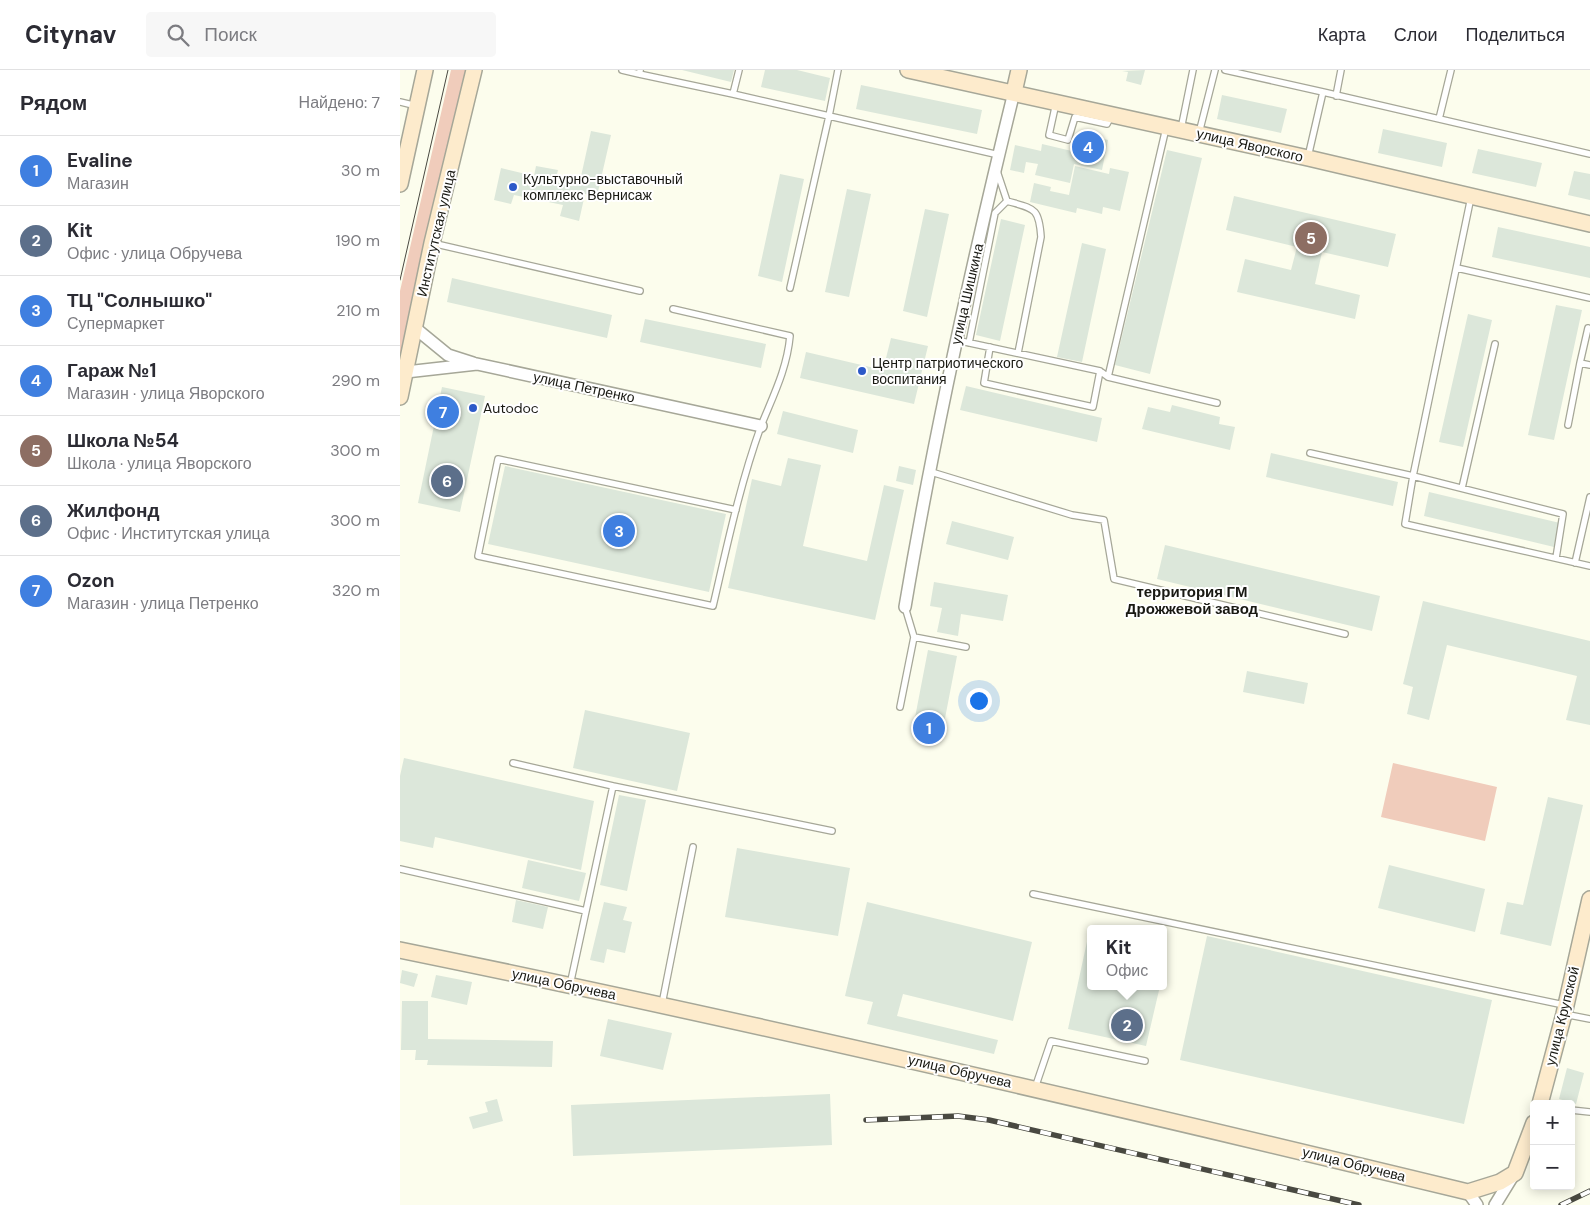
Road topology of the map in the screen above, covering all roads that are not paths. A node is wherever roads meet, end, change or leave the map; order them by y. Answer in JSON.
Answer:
{"nodes":[{"id":1,"x":425,"y":70,"type":"edge"},
{"id":2,"x":474,"y":70,"type":"edge"},
{"id":3,"x":622,"y":70,"type":"edge"},
{"id":4,"x":738,"y":70,"type":"edge"},
{"id":5,"x":838,"y":70,"type":"edge"},
{"id":6,"x":908,"y":70,"type":"edge"},
{"id":7,"x":1019,"y":70,"type":"edge"},
{"id":8,"x":1193,"y":70,"type":"edge"},
{"id":9,"x":1215,"y":70,"type":"edge"},
{"id":10,"x":1225,"y":70,"type":"edge"},
{"id":11,"x":1341,"y":70,"type":"edge"},
{"id":12,"x":1451,"y":70,"type":"edge"},
{"id":13,"x":639,"y":72,"type":"edge"},
{"id":14,"x":1014,"y":92,"type":"junction"},
{"id":15,"x":1324,"y":92,"type":"junction"},
{"id":16,"x":733,"y":94,"type":"junction"},
{"id":17,"x":1336,"y":96,"type":"junction"},
{"id":18,"x":400,"y":102,"type":"edge"},
{"id":19,"x":1056,"y":103,"type":"junction"},
{"id":20,"x":417,"y":106,"type":"junction"},
{"id":21,"x":1111,"y":115,"type":"junction"},
{"id":22,"x":828,"y":116,"type":"junction"},
{"id":23,"x":1440,"y":120,"type":"junction"},
{"id":24,"x":1173,"y":128,"type":"junction"},
{"id":25,"x":1199,"y":134,"type":"junction"},
{"id":26,"x":1590,"y":154,"type":"edge"},
{"id":27,"x":999,"y":155,"type":"junction"},
{"id":28,"x":1308,"y":158,"type":"junction"},
{"id":29,"x":996,"y":169,"type":"junction"},
{"id":30,"x":400,"y":184,"type":"edge"},
{"id":31,"x":1471,"y":197,"type":"junction"},
{"id":32,"x":1007,"y":201,"type":"junction"},
{"id":33,"x":1590,"y":224,"type":"edge"},
{"id":34,"x":432,"y":243,"type":"junction"},
{"id":35,"x":1457,"y":268,"type":"junction"},
{"id":36,"x":790,"y":288,"type":"dead end"},
{"id":37,"x":640,"y":291,"type":"dead end"},
{"id":38,"x":1590,"y":298,"type":"edge"},
{"id":39,"x":673,"y":310,"type":"dead end"},
{"id":40,"x":415,"y":328,"type":"junction"},
{"id":41,"x":1588,"y":328,"type":"dead end"},
{"id":42,"x":956,"y":340,"type":"junction"},
{"id":43,"x":969,"y":343,"type":"junction"},
{"id":44,"x":1495,"y":344,"type":"dead end"},
{"id":45,"x":990,"y":347,"type":"junction"},
{"id":46,"x":1018,"y":353,"type":"junction"},
{"id":47,"x":1580,"y":363,"type":"junction"},
{"id":48,"x":477,"y":364,"type":"junction"},
{"id":49,"x":1590,"y":365,"type":"edge"},
{"id":50,"x":1100,"y":371,"type":"junction"},
{"id":51,"x":406,"y":372,"type":"junction"},
{"id":52,"x":1108,"y":376,"type":"junction"},
{"id":53,"x":400,"y":397,"type":"edge"},
{"id":54,"x":1217,"y":404,"type":"dead end"},
{"id":55,"x":761,"y":426,"type":"junction"},
{"id":56,"x":1568,"y":426,"type":"dead end"},
{"id":57,"x":1310,"y":453,"type":"dead end"},
{"id":58,"x":928,"y":471,"type":"junction"},
{"id":59,"x":1413,"y":476,"type":"junction"},
{"id":60,"x":1462,"y":488,"type":"junction"},
{"id":61,"x":1590,"y":497,"type":"edge"},
{"id":62,"x":736,"y":510,"type":"junction"},
{"id":63,"x":1556,"y":558,"type":"junction"},
{"id":64,"x":1575,"y":563,"type":"junction"},
{"id":65,"x":1590,"y":566,"type":"edge"},
{"id":66,"x":905,"y":607,"type":"joint"},
{"id":67,"x":1345,"y":634,"type":"dead end"},
{"id":68,"x":914,"y":637,"type":"junction"},
{"id":69,"x":966,"y":646,"type":"dead end"},
{"id":70,"x":900,"y":707,"type":"dead end"},
{"id":71,"x":513,"y":763,"type":"dead end"},
{"id":72,"x":613,"y":786,"type":"junction"},
{"id":73,"x":832,"y":831,"type":"dead end"},
{"id":74,"x":693,"y":848,"type":"dead end"},
{"id":75,"x":400,"y":869,"type":"edge"},
{"id":76,"x":1033,"y":894,"type":"dead end"},
{"id":77,"x":1590,"y":899,"type":"edge"},
{"id":78,"x":586,"y":911,"type":"junction"},
{"id":79,"x":1587,"y":923,"type":"edge"},
{"id":80,"x":400,"y":950,"type":"edge"},
{"id":81,"x":570,"y":985,"type":"junction"},
{"id":82,"x":662,"y":1004,"type":"junction"},
{"id":83,"x":1566,"y":1010,"type":"junction"},
{"id":84,"x":1590,"y":1020,"type":"edge"},
{"id":85,"x":1145,"y":1062,"type":"dead end"},
{"id":86,"x":1036,"y":1088,"type":"junction"},
{"id":87,"x":1541,"y":1100,"type":"edge"},
{"id":88,"x":1575,"y":1110,"type":"edge"},
{"id":89,"x":1590,"y":1112,"type":"edge"},
{"id":90,"x":1530,"y":1133,"type":"edge"},
{"id":91,"x":1514,"y":1173,"type":"junction"},
{"id":92,"x":1468,"y":1192,"type":"junction"},
{"id":93,"x":1477,"y":1205,"type":"edge"},
{"id":94,"x":1495,"y":1205,"type":"edge"}],
"edges":[{"from":1,"to":20,"type":"main road"},
{"from":2,"to":34,"type":"main road","name":"Институтская улица"},
{"from":3,"to":13,"type":"lane"},
{"from":4,"to":16,"type":"lane"},
{"from":5,"to":22,"type":"lane"},
{"from":6,"to":14,"type":"main road","name":"улица Яворского"},
{"from":7,"to":14,"type":"main road","name":"улица Шишкина"},
{"from":8,"to":24,"type":"lane"},
{"from":9,"to":25,"type":"lane"},
{"from":10,"to":15,"type":"lane"},
{"from":11,"to":17,"type":"lane"},
{"from":12,"to":23,"type":"lane"},
{"from":13,"to":16,"type":"lane"},
{"from":14,"to":19,"type":"main road","name":"улица Яворского"},
{"from":14,"to":27,"type":"street","name":"улица Шишкина"},
{"from":15,"to":17,"type":"lane"},
{"from":15,"to":28,"type":"lane"},
{"from":16,"to":22,"type":"lane"},
{"from":17,"to":23,"type":"lane"},
{"from":18,"to":20,"type":"lane"},
{"from":19,"to":21,"type":"main road","name":"улица Яворского"},
{"from":19,"to":21,"type":"lane"},
{"from":20,"to":30,"type":"main road"},
{"from":21,"to":24,"type":"main road","name":"улица Яворского"},
{"from":22,"to":27,"type":"lane"},
{"from":22,"to":36,"type":"lane"},
{"from":23,"to":26,"type":"lane"},
{"from":24,"to":25,"type":"main road","name":"улица Яворского"},
{"from":24,"to":52,"type":"lane"},
{"from":25,"to":28,"type":"main road","name":"улица Яворского"},
{"from":27,"to":29,"type":"street","name":"улица Шишкина"},
{"from":28,"to":31,"type":"main road","name":"улица Яворского"},
{"from":29,"to":32,"type":"lane"},
{"from":29,"to":42,"type":"street","name":"улица Шишкина"},
{"from":31,"to":33,"type":"main road","name":"улица Яворского"},
{"from":31,"to":35,"type":"lane"},
{"from":32,"to":43,"type":"lane"},
{"from":32,"to":46,"type":"lane"},
{"from":34,"to":37,"type":"lane"},
{"from":34,"to":40,"type":"main road","name":"Институтская улица"},
{"from":35,"to":38,"type":"lane"},
{"from":35,"to":59,"type":"lane"},
{"from":39,"to":55,"type":"lane"},
{"from":40,"to":48,"type":"street"},
{"from":40,"to":51,"type":"main road","name":"Институтская улица"},
{"from":41,"to":47,"type":"lane"},
{"from":42,"to":43,"type":"lane"},
{"from":42,"to":58,"type":"street","name":"улица Шишкина"},
{"from":43,"to":45,"type":"lane"},
{"from":44,"to":60,"type":"lane"},
{"from":45,"to":46,"type":"lane"},
{"from":45,"to":50,"type":"lane"},
{"from":46,"to":50,"type":"lane"},
{"from":47,"to":49,"type":"lane"},
{"from":47,"to":56,"type":"lane"},
{"from":48,"to":51,"type":"street","name":"улица Петренко"},
{"from":48,"to":55,"type":"street","name":"улица Петренко"},
{"from":50,"to":52,"type":"lane"},
{"from":51,"to":53,"type":"main road","name":"Институтская улица"},
{"from":52,"to":54,"type":"lane"},
{"from":55,"to":62,"type":"lane"},
{"from":57,"to":59,"type":"lane"},
{"from":58,"to":66,"type":"street","name":"улица Шишкина"},
{"from":58,"to":67,"type":"lane"},
{"from":59,"to":60,"type":"lane"},
{"from":59,"to":63,"type":"lane"},
{"from":60,"to":63,"type":"lane"},
{"from":61,"to":64,"type":"lane"},
{"from":62,"to":62,"type":"lane"},
{"from":63,"to":64,"type":"lane"},
{"from":64,"to":65,"type":"lane"},
{"from":66,"to":68,"type":"lane"},
{"from":68,"to":69,"type":"lane"},
{"from":68,"to":70,"type":"lane"},
{"from":71,"to":72,"type":"lane"},
{"from":72,"to":73,"type":"lane"},
{"from":72,"to":78,"type":"lane"},
{"from":74,"to":82,"type":"lane"},
{"from":75,"to":78,"type":"lane"},
{"from":76,"to":83,"type":"lane"},
{"from":77,"to":79,"type":"main road","name":"улица Крупской"},
{"from":78,"to":81,"type":"lane"},
{"from":79,"to":83,"type":"main road","name":"улица Крупской"},
{"from":80,"to":81,"type":"main road","name":"улица Обручева"},
{"from":81,"to":82,"type":"main road","name":"улица Обручева"},
{"from":82,"to":86,"type":"main road","name":"улица Обручева"},
{"from":83,"to":84,"type":"lane"},
{"from":83,"to":87,"type":"main road","name":"улица Крупской"},
{"from":85,"to":86,"type":"lane"},
{"from":86,"to":92,"type":"main road","name":"улица Обручева"},
{"from":88,"to":89,"type":"lane"},
{"from":90,"to":91,"type":"main road"},
{"from":91,"to":92,"type":"main road"},
{"from":91,"to":94,"type":"street"},
{"from":92,"to":93,"type":"street"}]}
